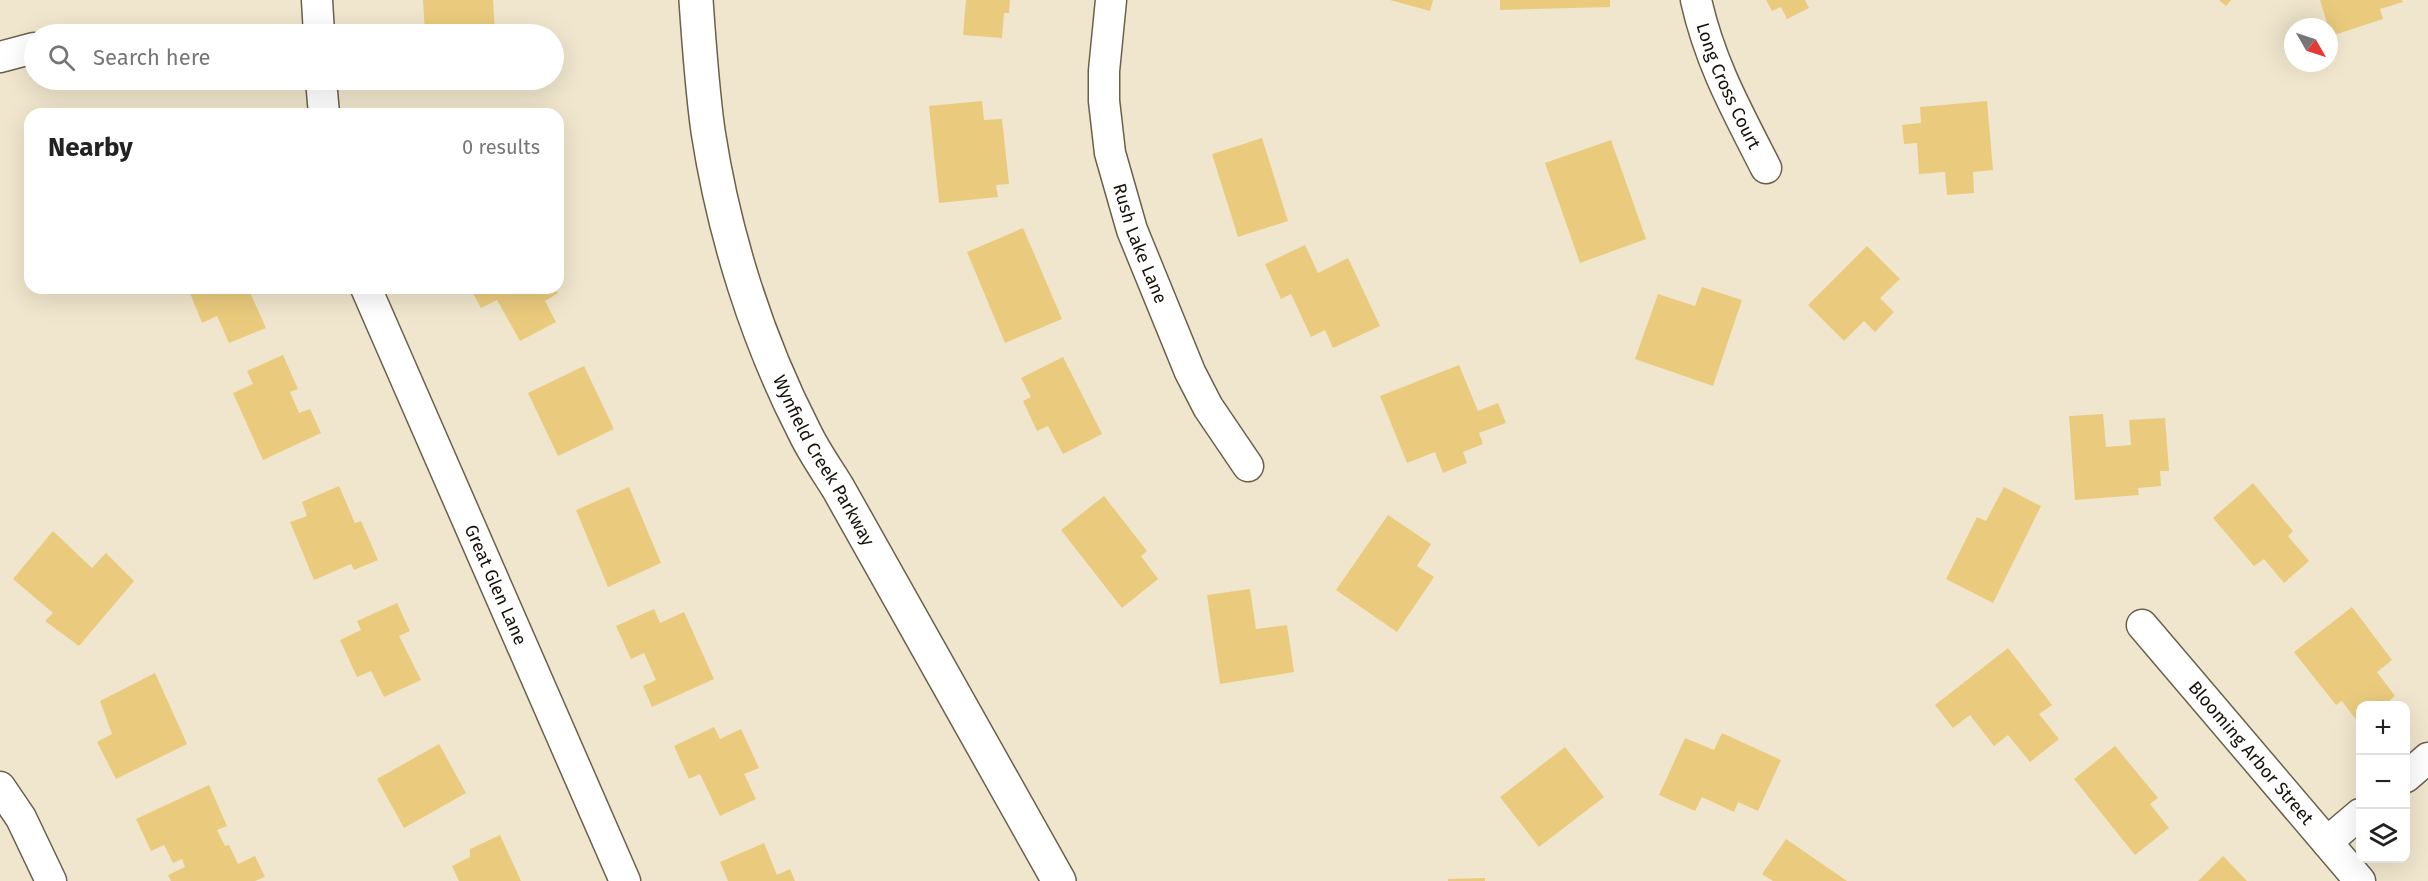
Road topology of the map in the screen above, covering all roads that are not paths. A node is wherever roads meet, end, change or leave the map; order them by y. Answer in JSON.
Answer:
{"nodes":[{"id":1,"x":317,"y":0,"type":"edge"},
{"id":2,"x":696,"y":0,"type":"edge"},
{"id":3,"x":1112,"y":0,"type":"edge"},
{"id":4,"x":1696,"y":0,"type":"edge"},
{"id":5,"x":318,"y":24,"type":"edge"},
{"id":6,"x":24,"y":51,"type":"edge"},
{"id":7,"x":0,"y":57,"type":"edge"},
{"id":8,"x":322,"y":90,"type":"edge"},
{"id":9,"x":323,"y":108,"type":"edge"},
{"id":10,"x":1766,"y":168,"type":"dead end"},
{"id":11,"x":369,"y":294,"type":"edge"},
{"id":12,"x":1248,"y":466,"type":"dead end"},
{"id":13,"x":2142,"y":625,"type":"dead end"},
{"id":14,"x":2428,"y":758,"type":"edge"},
{"id":15,"x":2410,"y":774,"type":"edge"},
{"id":16,"x":0,"y":787,"type":"edge"},
{"id":17,"x":2356,"y":818,"type":"edge"},
{"id":18,"x":2327,"y":842,"type":"junction"},
{"id":19,"x":51,"y":881,"type":"edge"},
{"id":20,"x":625,"y":881,"type":"edge"},
{"id":21,"x":1059,"y":881,"type":"edge"},
{"id":22,"x":2360,"y":881,"type":"edge"}],
"edges":[{"from":1,"to":5,"type":"street"},
{"from":2,"to":21,"type":"street","name":"Wynfield Creek Parkway"},
{"from":3,"to":12,"type":"street","name":"Rush Lake Lane"},
{"from":4,"to":10,"type":"street","name":"Long Cross Court"},
{"from":6,"to":7,"type":"street"},
{"from":8,"to":9,"type":"street"},
{"from":11,"to":20,"type":"street","name":"Great Glen Lane"},
{"from":13,"to":18,"type":"street","name":"Blooming Arbor Street"},
{"from":14,"to":15,"type":"street"},
{"from":16,"to":19,"type":"street"},
{"from":17,"to":18,"type":"street"},
{"from":18,"to":22,"type":"street","name":"Blooming Arbor Street"}]}
